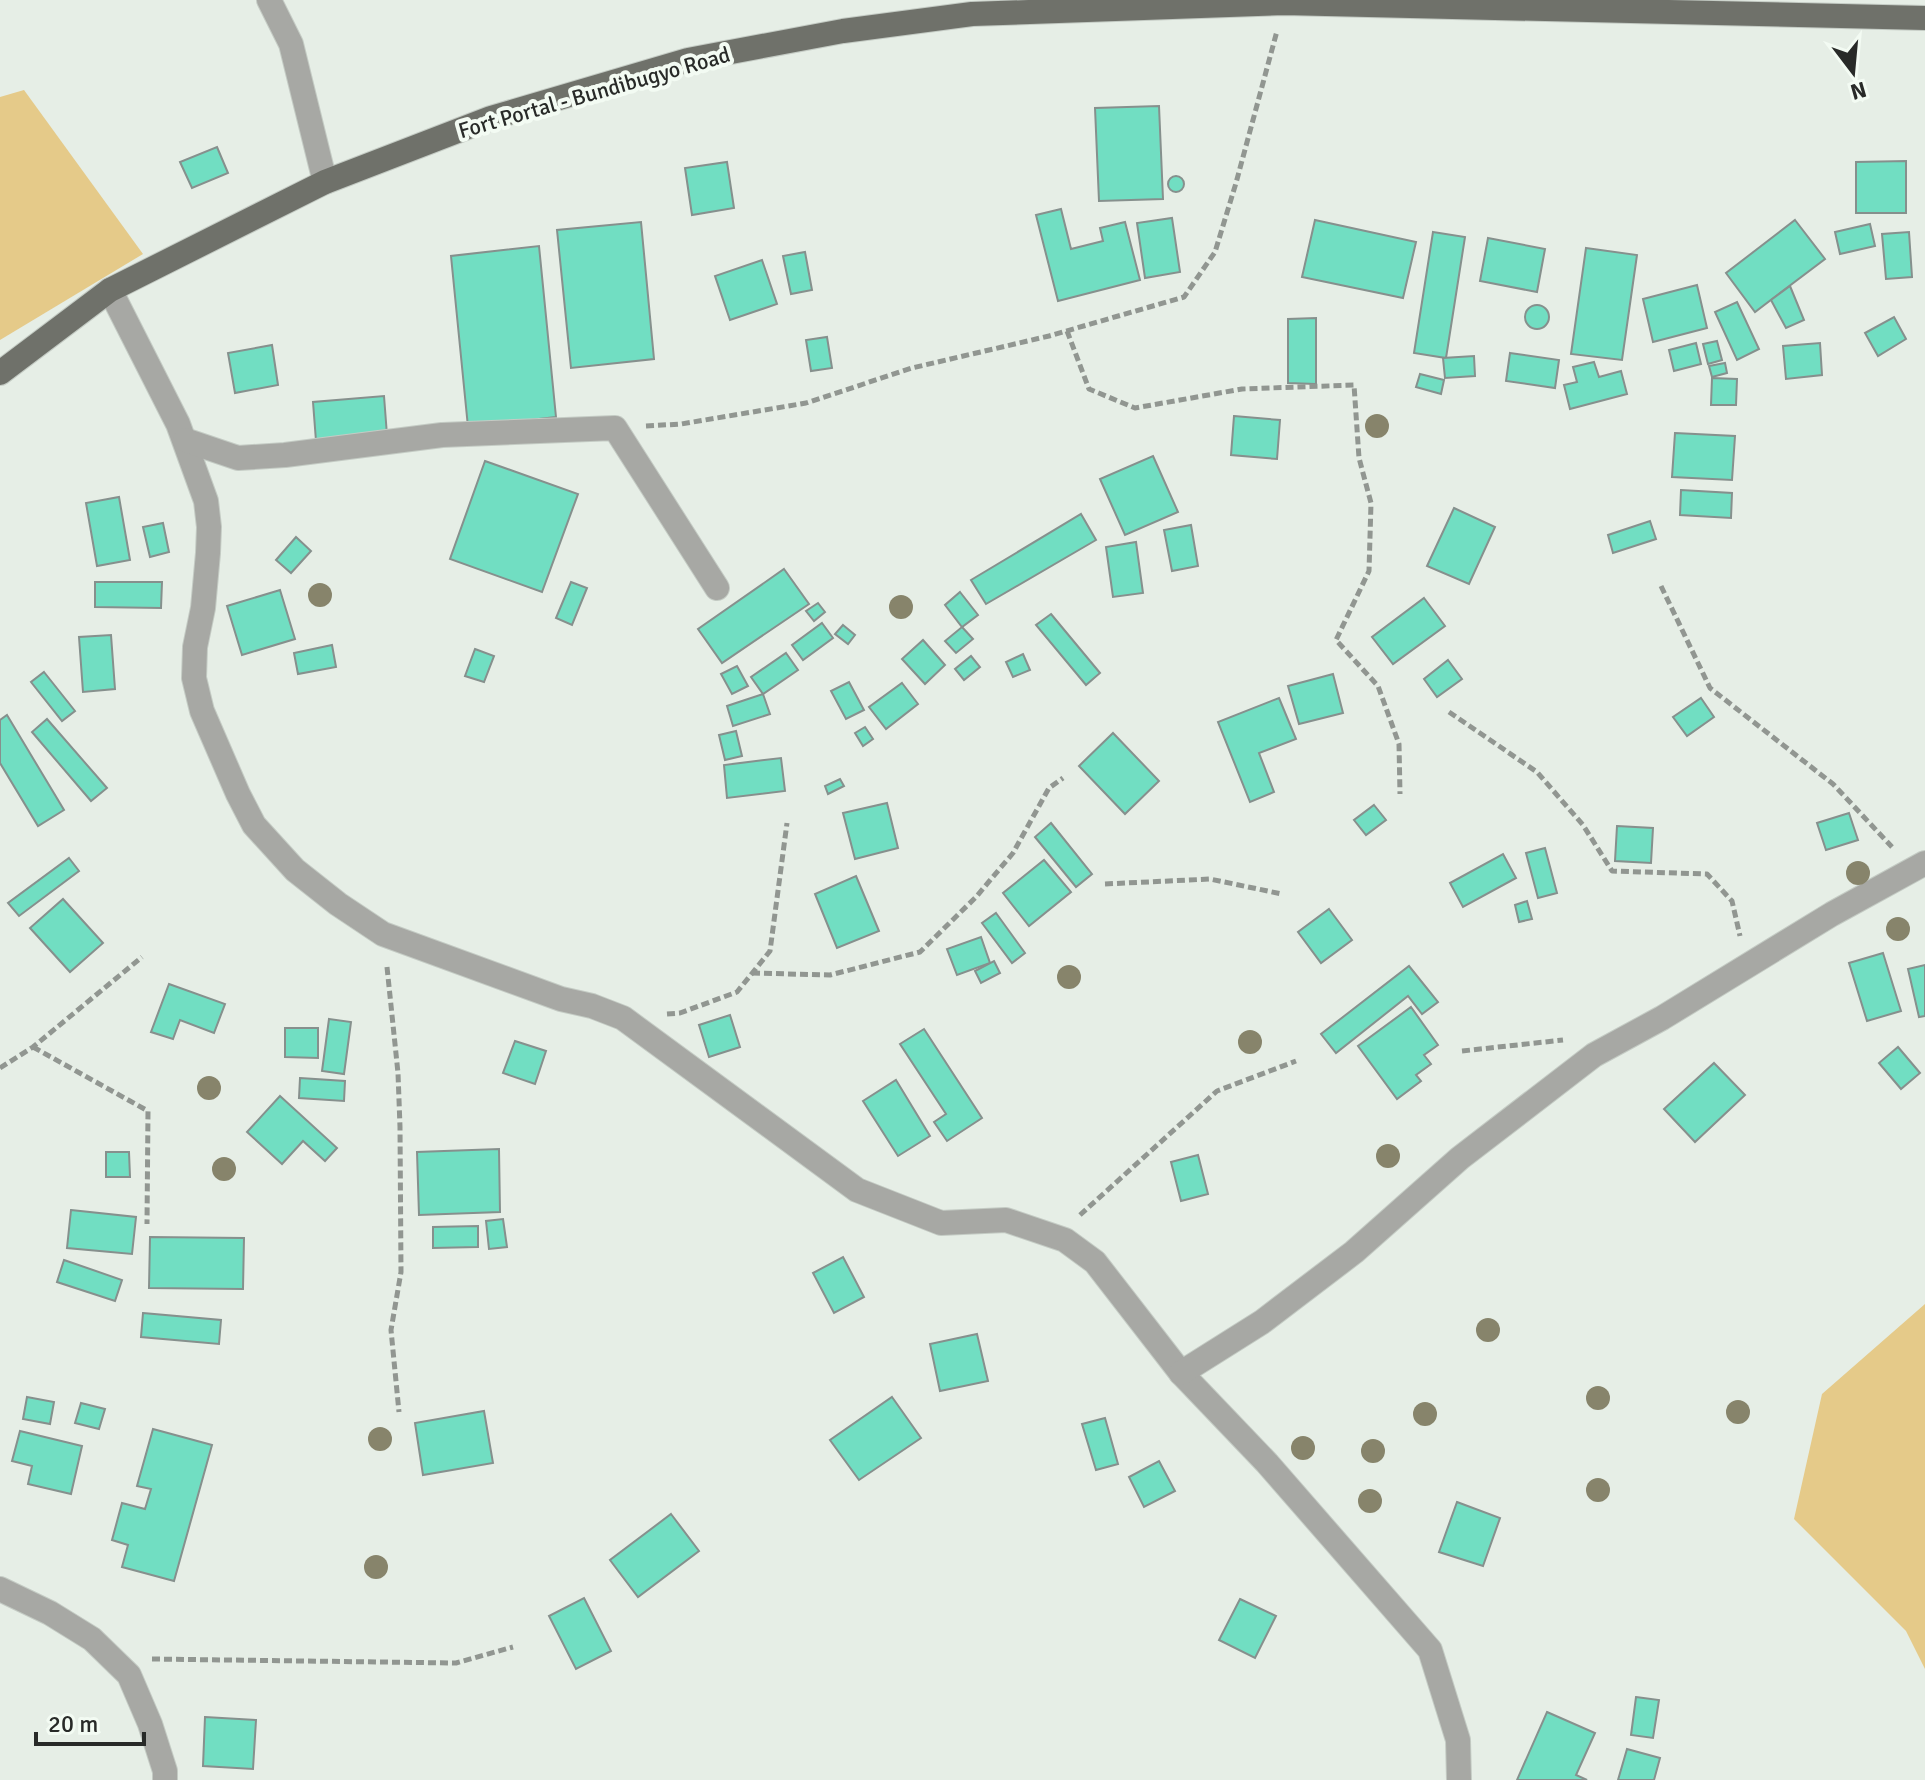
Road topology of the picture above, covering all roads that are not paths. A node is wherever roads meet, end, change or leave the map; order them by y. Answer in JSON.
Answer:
{"nodes":[{"id":1,"x":269,"y":0,"type":"edge"},
{"id":2,"x":1925,"y":18,"type":"edge"},
{"id":3,"x":325,"y":182,"type":"junction"},
{"id":4,"x":110,"y":290,"type":"junction"},
{"id":5,"x":0,"y":373,"type":"edge"},
{"id":6,"x":185,"y":440,"type":"junction"},
{"id":7,"x":717,"y":588,"type":"dead end"},
{"id":8,"x":1918,"y":866,"type":"edge"},
{"id":9,"x":1181,"y":1373,"type":"junction"},
{"id":10,"x":0,"y":1589,"type":"edge"},
{"id":11,"x":165,"y":1780,"type":"edge"},
{"id":12,"x":1459,"y":1780,"type":"edge"}],
"edges":[{"from":1,"to":3,"type":"street"},
{"from":2,"to":3,"type":"main road","name":"Fort Portal - Bundibugyo Road"},
{"from":3,"to":4,"type":"main road","name":"Fort Portal - Bundibugyo Road"},
{"from":4,"to":5,"type":"main road","name":"Fort Portal - Bundibugyo Road"},
{"from":4,"to":6,"type":"street"},
{"from":6,"to":7,"type":"street"},
{"from":6,"to":9,"type":"street"},
{"from":8,"to":9,"type":"street"},
{"from":9,"to":12,"type":"street"},
{"from":10,"to":11,"type":"street"}]}
